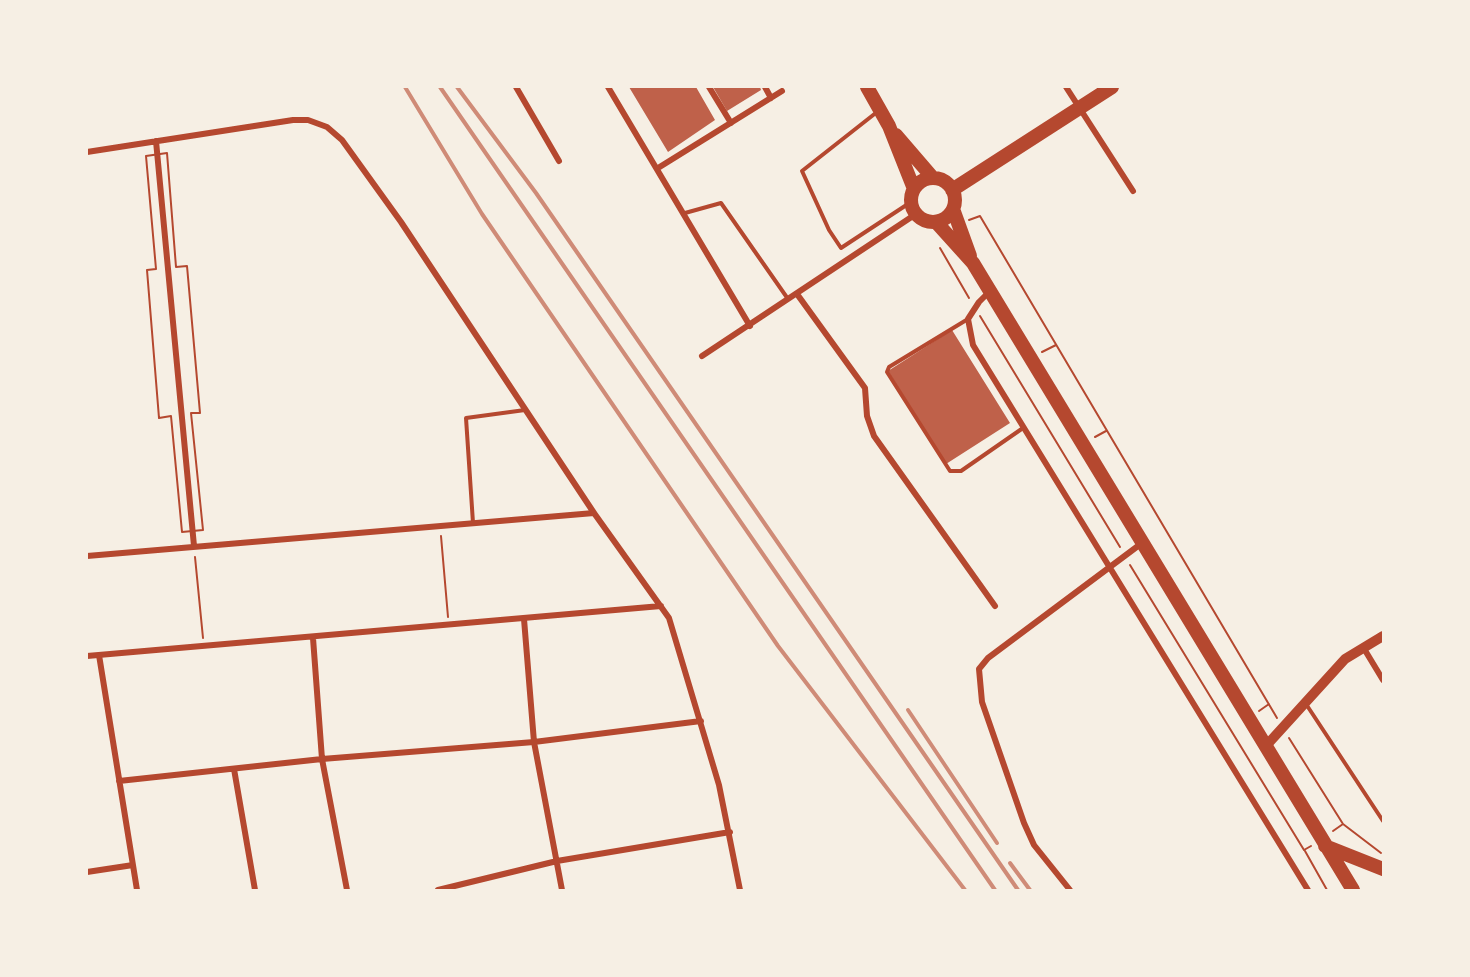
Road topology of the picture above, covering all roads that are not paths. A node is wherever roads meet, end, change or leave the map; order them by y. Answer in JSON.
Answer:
{"nodes":[{"id":1,"x":516,"y":87,"type":"edge"},
{"id":2,"x":608,"y":87,"type":"edge"},
{"id":3,"x":709,"y":87,"type":"edge"},
{"id":4,"x":765,"y":87,"type":"edge"},
{"id":5,"x":867,"y":87,"type":"edge"},
{"id":6,"x":1066,"y":87,"type":"edge"},
{"id":7,"x":1112,"y":87,"type":"edge"},
{"id":8,"x":782,"y":91,"type":"dead end"},
{"id":9,"x":771,"y":98,"type":"junction"},
{"id":10,"x":1079,"y":108,"type":"junction"},
{"id":11,"x":880,"y":110,"type":"junction"},
{"id":12,"x":731,"y":123,"type":"junction"},
{"id":13,"x":889,"y":126,"type":"junction"},
{"id":14,"x":156,"y":141,"type":"junction"},
{"id":15,"x":87,"y":152,"type":"edge"},
{"id":16,"x":559,"y":161,"type":"dead end"},
{"id":17,"x":658,"y":168,"type":"junction"},
{"id":18,"x":933,"y":178,"type":"junction"},
{"id":19,"x":952,"y":190,"type":"junction"},
{"id":20,"x":1133,"y":191,"type":"dead end"},
{"id":21,"x":913,"y":201,"type":"junction"},
{"id":22,"x":953,"y":209,"type":"junction"},
{"id":23,"x":685,"y":213,"type":"junction"},
{"id":24,"x":936,"y":222,"type":"junction"},
{"id":25,"x":973,"y":263,"type":"junction"},
{"id":26,"x":990,"y":291,"type":"junction"},
{"id":27,"x":797,"y":294,"type":"junction"},
{"id":28,"x":789,"y":300,"type":"junction"},
{"id":29,"x":968,"y":319,"type":"junction"},
{"id":30,"x":750,"y":326,"type":"junction"},
{"id":31,"x":702,"y":356,"type":"dead end"},
{"id":32,"x":525,"y":410,"type":"junction"},
{"id":33,"x":1023,"y":428,"type":"junction"},
{"id":34,"x":594,"y":513,"type":"junction"},
{"id":35,"x":473,"y":523,"type":"junction"},
{"id":36,"x":1142,"y":543,"type":"junction"},
{"id":37,"x":194,"y":546,"type":"junction"},
{"id":38,"x":87,"y":556,"type":"edge"},
{"id":39,"x":1111,"y":567,"type":"junction"},
{"id":40,"x":661,"y":606,"type":"junction"},
{"id":41,"x":995,"y":606,"type":"dead end"},
{"id":42,"x":524,"y":619,"type":"junction"},
{"id":43,"x":1383,"y":636,"type":"edge"},
{"id":44,"x":313,"y":638,"type":"junction"},
{"id":45,"x":1363,"y":646,"type":"junction"},
{"id":46,"x":99,"y":655,"type":"junction"},
{"id":47,"x":87,"y":656,"type":"edge"},
{"id":48,"x":1383,"y":680,"type":"edge"},
{"id":49,"x":1305,"y":703,"type":"junction"},
{"id":50,"x":701,"y":720,"type":"junction"},
{"id":51,"x":534,"y":742,"type":"junction"},
{"id":52,"x":1265,"y":747,"type":"junction"},
{"id":53,"x":322,"y":759,"type":"junction"},
{"id":54,"x":234,"y":769,"type":"junction"},
{"id":55,"x":119,"y":781,"type":"junction"},
{"id":56,"x":1383,"y":821,"type":"edge"},
{"id":57,"x":730,"y":832,"type":"junction"},
{"id":58,"x":1325,"y":846,"type":"junction"},
{"id":59,"x":557,"y":861,"type":"junction"},
{"id":60,"x":133,"y":865,"type":"junction"},
{"id":61,"x":1383,"y":869,"type":"edge"},
{"id":62,"x":87,"y":872,"type":"edge"},
{"id":63,"x":1351,"y":889,"type":"edge"},
{"id":64,"x":137,"y":890,"type":"edge"},
{"id":65,"x":255,"y":890,"type":"edge"},
{"id":66,"x":347,"y":890,"type":"edge"},
{"id":67,"x":438,"y":890,"type":"edge"},
{"id":68,"x":562,"y":890,"type":"edge"},
{"id":69,"x":740,"y":890,"type":"edge"},
{"id":70,"x":1070,"y":890,"type":"edge"},
{"id":71,"x":1308,"y":890,"type":"edge"}],
"edges":[{"from":1,"to":16,"type":"street"},
{"from":2,"to":17,"type":"street"},
{"from":3,"to":12,"type":"street"},
{"from":4,"to":9,"type":"street"},
{"from":5,"to":11,"type":"main road"},
{"from":6,"to":10,"type":"street"},
{"from":7,"to":10,"type":"main road"},
{"from":8,"to":9,"type":"street"},
{"from":9,"to":12,"type":"street"},
{"from":10,"to":19,"type":"main road"},
{"from":10,"to":20,"type":"street"},
{"from":11,"to":13,"type":"main road"},
{"from":11,"to":21,"type":"lane"},
{"from":12,"to":17,"type":"street"},
{"from":13,"to":18,"type":"main road"},
{"from":13,"to":21,"type":"main road"},
{"from":14,"to":15,"type":"street"},
{"from":14,"to":32,"type":"street"},
{"from":14,"to":37,"type":"street"},
{"from":17,"to":23,"type":"street"},
{"from":18,"to":19,"type":"main road"},
{"from":18,"to":21,"type":"main road"},
{"from":19,"to":22,"type":"main road"},
{"from":21,"to":24,"type":"main road"},
{"from":21,"to":27,"type":"street"},
{"from":22,"to":24,"type":"main road"},
{"from":22,"to":25,"type":"main road"},
{"from":23,"to":28,"type":"lane"},
{"from":23,"to":30,"type":"street"},
{"from":24,"to":25,"type":"main road"},
{"from":25,"to":26,"type":"main road"},
{"from":26,"to":29,"type":"street"},
{"from":26,"to":36,"type":"main road"},
{"from":27,"to":28,"type":"street"},
{"from":27,"to":41,"type":"street"},
{"from":28,"to":30,"type":"street"},
{"from":29,"to":33,"type":"street"},
{"from":29,"to":33,"type":"lane"},
{"from":30,"to":31,"type":"street"},
{"from":32,"to":34,"type":"street"},
{"from":32,"to":35,"type":"lane"},
{"from":33,"to":39,"type":"street"},
{"from":34,"to":35,"type":"street"},
{"from":34,"to":40,"type":"street"},
{"from":35,"to":37,"type":"street"},
{"from":36,"to":39,"type":"street"},
{"from":36,"to":52,"type":"main road"},
{"from":37,"to":38,"type":"street"},
{"from":39,"to":70,"type":"street"},
{"from":39,"to":71,"type":"street"},
{"from":40,"to":42,"type":"street"},
{"from":40,"to":50,"type":"street"},
{"from":42,"to":44,"type":"street"},
{"from":42,"to":51,"type":"street"},
{"from":43,"to":45,"type":"street"},
{"from":44,"to":46,"type":"street"},
{"from":44,"to":53,"type":"street"},
{"from":45,"to":48,"type":"street"},
{"from":45,"to":49,"type":"street"},
{"from":46,"to":47,"type":"street"},
{"from":46,"to":55,"type":"street"},
{"from":49,"to":52,"type":"street"},
{"from":49,"to":56,"type":"lane"},
{"from":50,"to":51,"type":"street"},
{"from":50,"to":57,"type":"street"},
{"from":51,"to":53,"type":"street"},
{"from":51,"to":59,"type":"street"},
{"from":52,"to":58,"type":"main road"},
{"from":53,"to":54,"type":"street"},
{"from":53,"to":66,"type":"street"},
{"from":54,"to":55,"type":"street"},
{"from":54,"to":65,"type":"street"},
{"from":55,"to":60,"type":"street"},
{"from":57,"to":59,"type":"street"},
{"from":57,"to":69,"type":"street"},
{"from":58,"to":61,"type":"main road"},
{"from":58,"to":63,"type":"main road"},
{"from":59,"to":67,"type":"street"},
{"from":59,"to":68,"type":"street"},
{"from":60,"to":62,"type":"street"},
{"from":60,"to":64,"type":"street"}]}
